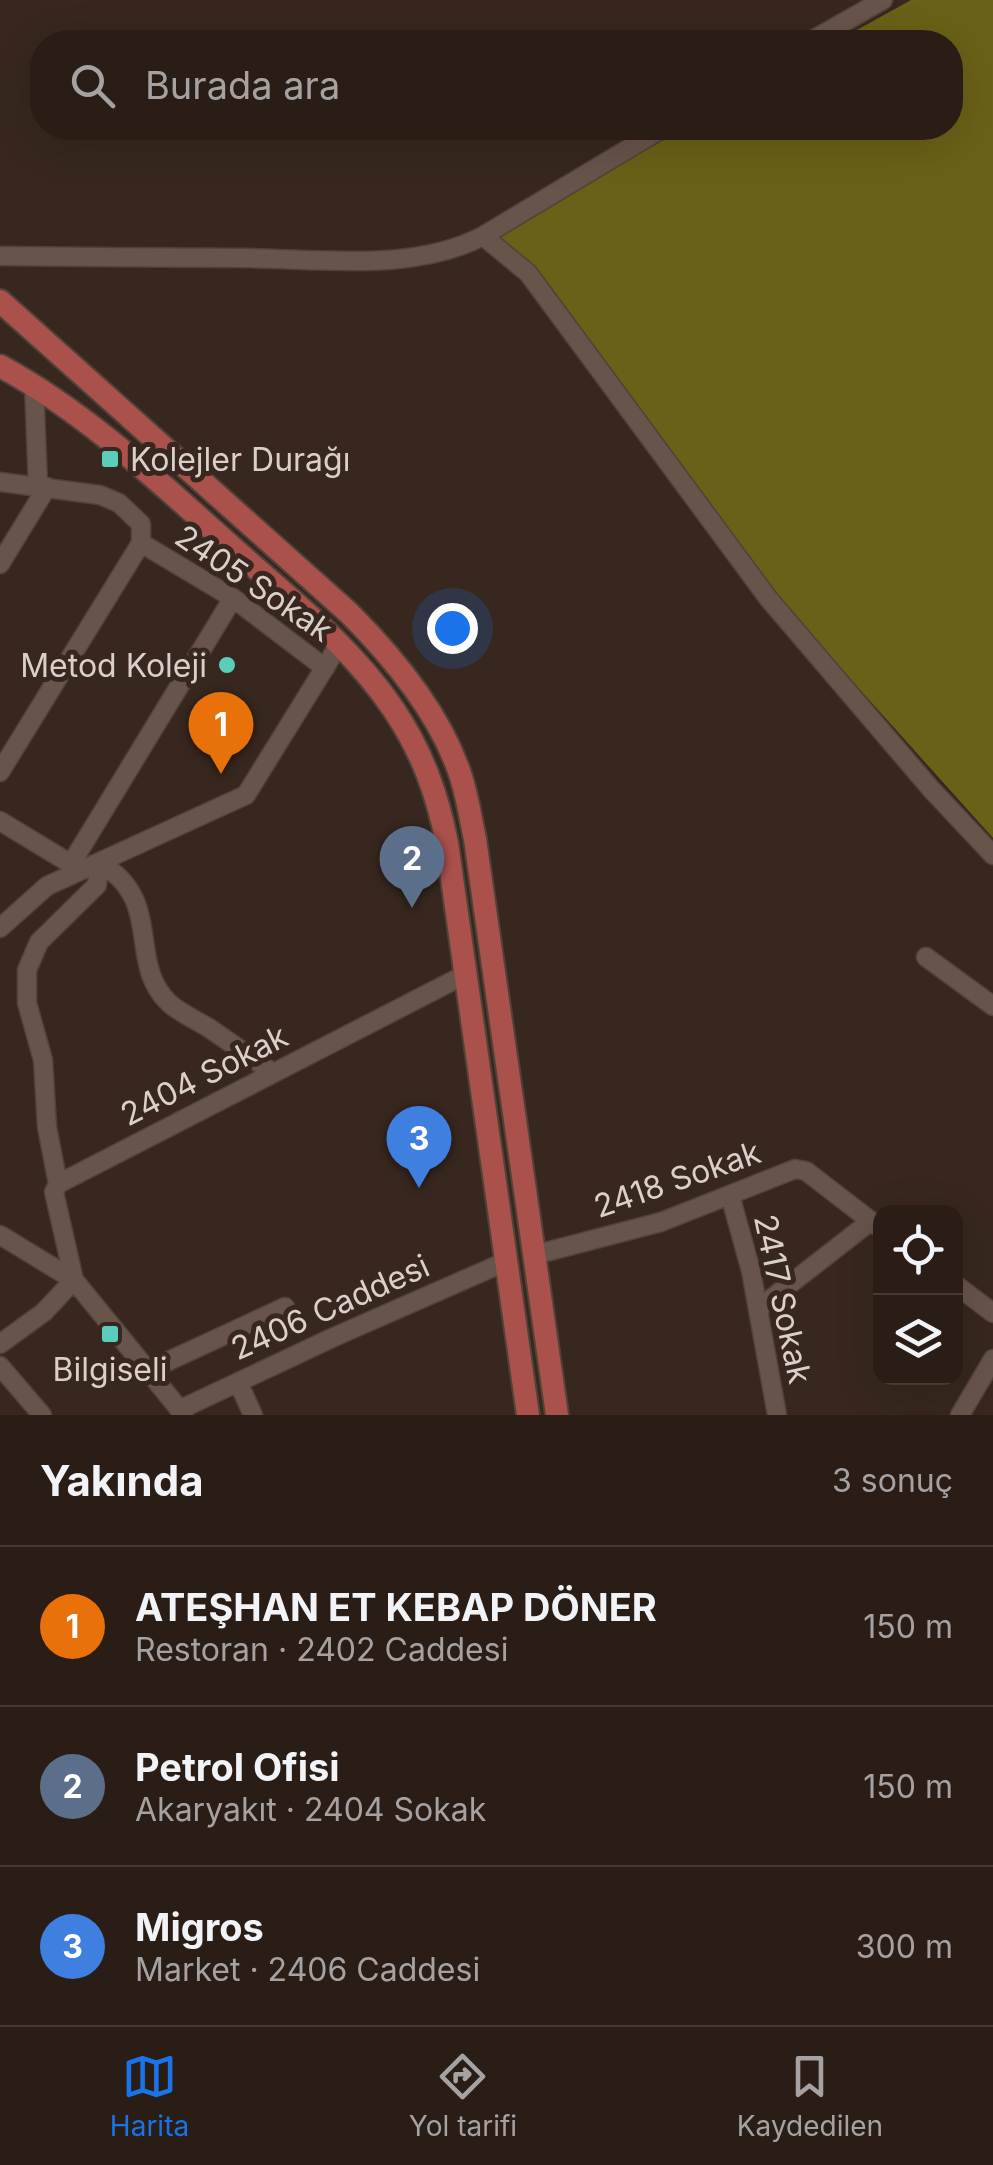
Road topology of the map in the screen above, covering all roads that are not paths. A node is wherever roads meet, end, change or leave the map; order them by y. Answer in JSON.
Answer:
{"nodes":[{"id":1,"x":883,"y":0,"type":"edge"},
{"id":2,"x":830,"y":30,"type":"edge"},
{"id":3,"x":643,"y":140,"type":"edge"},
{"id":4,"x":483,"y":236,"type":"junction"},
{"id":5,"x":0,"y":256,"type":"edge"},
{"id":6,"x":0,"y":302,"type":"edge"},
{"id":7,"x":0,"y":316,"type":"edge"},
{"id":8,"x":0,"y":366,"type":"edge"},
{"id":9,"x":34,"y":384,"type":"junction"},
{"id":10,"x":0,"y":482,"type":"edge"},
{"id":11,"x":43,"y":487,"type":"junction"},
{"id":12,"x":142,"y":543,"type":"junction"},
{"id":13,"x":0,"y":564,"type":"edge"},
{"id":14,"x":232,"y":598,"type":"junction"},
{"id":15,"x":340,"y":643,"type":"junction"},
{"id":16,"x":325,"y":668,"type":"junction"},
{"id":17,"x":0,"y":772,"type":"edge"},
{"id":18,"x":0,"y":821,"type":"edge"},
{"id":19,"x":993,"y":856,"type":"edge"},
{"id":20,"x":84,"y":866,"type":"junction"},
{"id":21,"x":0,"y":928,"type":"edge"},
{"id":22,"x":926,"y":957,"type":"dead end"},
{"id":23,"x":466,"y":974,"type":"junction"},
{"id":24,"x":993,"y":1006,"type":"edge"},
{"id":25,"x":273,"y":1073,"type":"junction"},
{"id":26,"x":748,"y":1164,"type":"dead end"},
{"id":27,"x":58,"y":1184,"type":"junction"},
{"id":28,"x":753,"y":1186,"type":"junction"},
{"id":29,"x":730,"y":1196,"type":"junction"},
{"id":30,"x":873,"y":1222,"type":"edge"},
{"id":31,"x":873,"y":1226,"type":"edge"},
{"id":32,"x":0,"y":1235,"type":"edge"},
{"id":33,"x":534,"y":1256,"type":"junction"},
{"id":34,"x":506,"y":1262,"type":"junction"},
{"id":35,"x":74,"y":1280,"type":"junction"},
{"id":36,"x":963,"y":1290,"type":"edge"},
{"id":37,"x":285,"y":1308,"type":"dead end"},
{"id":38,"x":758,"y":1310,"type":"junction"},
{"id":39,"x":993,"y":1313,"type":"edge"},
{"id":40,"x":0,"y":1344,"type":"edge"},
{"id":41,"x":993,"y":1359,"type":"edge"},
{"id":42,"x":0,"y":1366,"type":"edge"},
{"id":43,"x":148,"y":1371,"type":"junction"},
{"id":44,"x":238,"y":1382,"type":"junction"},
{"id":45,"x":182,"y":1412,"type":"edge"},
{"id":46,"x":42,"y":1415,"type":"edge"},
{"id":47,"x":254,"y":1415,"type":"edge"},
{"id":48,"x":528,"y":1415,"type":"edge"},
{"id":49,"x":557,"y":1415,"type":"edge"},
{"id":50,"x":777,"y":1415,"type":"edge"},
{"id":51,"x":960,"y":1415,"type":"edge"}],
"edges":[{"from":1,"to":2,"type":"street"},
{"from":3,"to":4,"type":"street"},
{"from":4,"to":5,"type":"street"},
{"from":4,"to":19,"type":"street"},
{"from":6,"to":7,"type":"main road"},
{"from":6,"to":33,"type":"main road"},
{"from":8,"to":9,"type":"main road"},
{"from":9,"to":11,"type":"street"},
{"from":9,"to":15,"type":"main road"},
{"from":10,"to":11,"type":"street","name":"2405 Sokak"},
{"from":11,"to":12,"type":"street","name":"2405 Sokak"},
{"from":11,"to":13,"type":"street"},
{"from":12,"to":14,"type":"street","name":"2405 Sokak"},
{"from":12,"to":17,"type":"street"},
{"from":14,"to":16,"type":"street","name":"2405 Sokak"},
{"from":14,"to":20,"type":"street"},
{"from":15,"to":16,"type":"street"},
{"from":15,"to":23,"type":"main road"},
{"from":16,"to":20,"type":"street"},
{"from":18,"to":20,"type":"street"},
{"from":20,"to":21,"type":"street"},
{"from":20,"to":25,"type":"street"},
{"from":20,"to":27,"type":"street"},
{"from":22,"to":24,"type":"street"},
{"from":23,"to":25,"type":"street","name":"2404 Sokak"},
{"from":23,"to":34,"type":"main road"},
{"from":25,"to":27,"type":"street","name":"2404 Sokak"},
{"from":26,"to":28,"type":"street"},
{"from":27,"to":35,"type":"street"},
{"from":28,"to":29,"type":"street","name":"2418 Sokak"},
{"from":28,"to":30,"type":"street","name":"2418 Sokak"},
{"from":29,"to":33,"type":"street","name":"2418 Sokak"},
{"from":29,"to":38,"type":"street","name":"2417 Sokak"},
{"from":31,"to":38,"type":"street"},
{"from":32,"to":35,"type":"street"},
{"from":33,"to":34,"type":"main road"},
{"from":33,"to":49,"type":"main road"},
{"from":34,"to":44,"type":"street","name":"2406 Caddesi"},
{"from":34,"to":48,"type":"main road"},
{"from":35,"to":40,"type":"street"},
{"from":35,"to":43,"type":"street"},
{"from":36,"to":39,"type":"street"},
{"from":37,"to":43,"type":"street"},
{"from":38,"to":50,"type":"street","name":"2417 Sokak"},
{"from":41,"to":51,"type":"street"},
{"from":42,"to":46,"type":"street"},
{"from":43,"to":45,"type":"street"},
{"from":44,"to":45,"type":"street","name":"2406 Caddesi"},
{"from":44,"to":47,"type":"street"}]}
